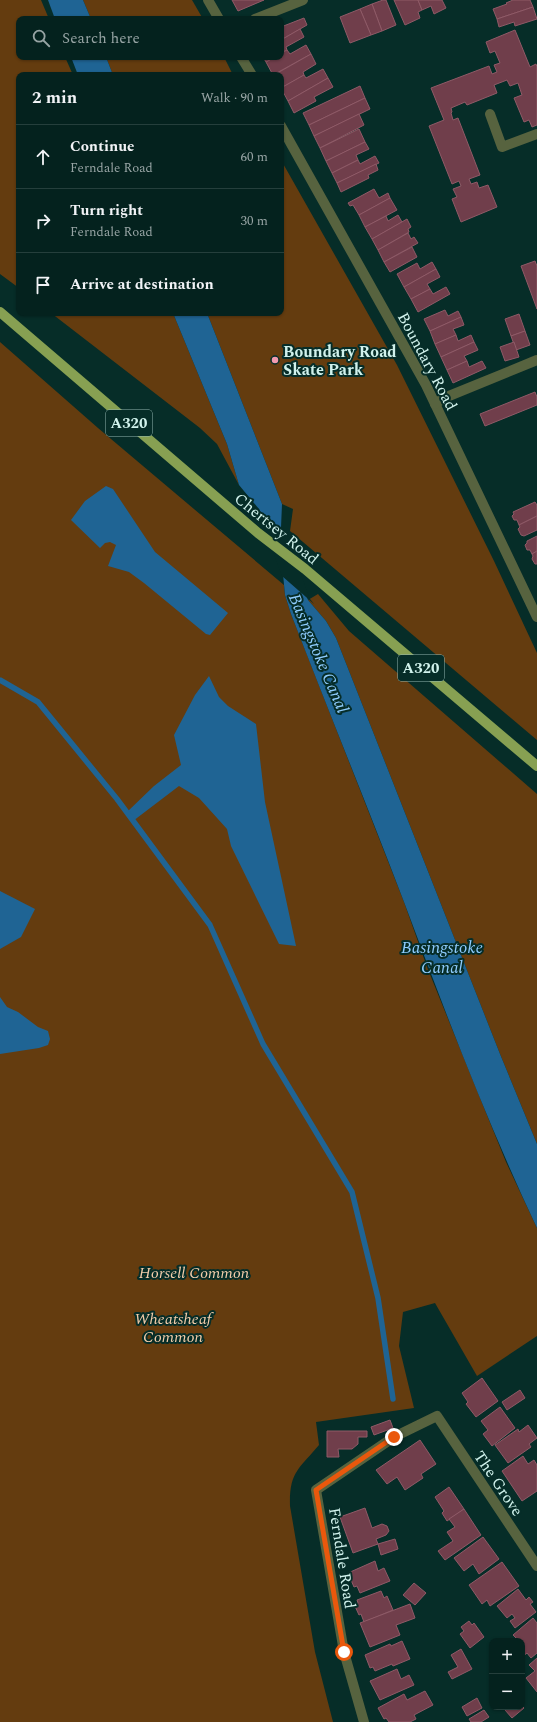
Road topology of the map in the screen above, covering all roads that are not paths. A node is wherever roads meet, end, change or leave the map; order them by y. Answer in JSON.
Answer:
{"nodes":[{"id":1,"x":208,"y":0,"type":"edge"},
{"id":2,"x":303,"y":0,"type":"edge"},
{"id":3,"x":217,"y":16,"type":"edge"},
{"id":4,"x":263,"y":16,"type":"edge"},
{"id":5,"x":243,"y":60,"type":"edge"},
{"id":6,"x":250,"y":72,"type":"edge"},
{"id":7,"x":490,"y":114,"type":"dead end"},
{"id":8,"x":284,"y":131,"type":"edge"},
{"id":9,"x":537,"y":134,"type":"edge"},
{"id":10,"x":0,"y":312,"type":"edge"},
{"id":11,"x":537,"y":360,"type":"edge"},
{"id":12,"x":435,"y":404,"type":"junction"},
{"id":13,"x":537,"y":617,"type":"edge"},
{"id":14,"x":537,"y":766,"type":"edge"},
{"id":15,"x":437,"y":1416,"type":"joint"},
{"id":16,"x":537,"y":1566,"type":"edge"},
{"id":17,"x":364,"y":1722,"type":"edge"}],
"edges":[{"from":1,"to":3,"type":"street"},
{"from":2,"to":4,"type":"street"},
{"from":5,"to":6,"type":"street"},
{"from":7,"to":9,"type":"street"},
{"from":8,"to":12,"type":"street","name":"Boundary Road"},
{"from":10,"to":14,"type":"main road","name":"Chertsey Road","number":"A320"},
{"from":11,"to":12,"type":"street"},
{"from":12,"to":13,"type":"street","name":"Boundary Road"},
{"from":15,"to":16,"type":"street","name":"The Grove"},
{"from":15,"to":17,"type":"street","name":"Ferndale Road"}]}
